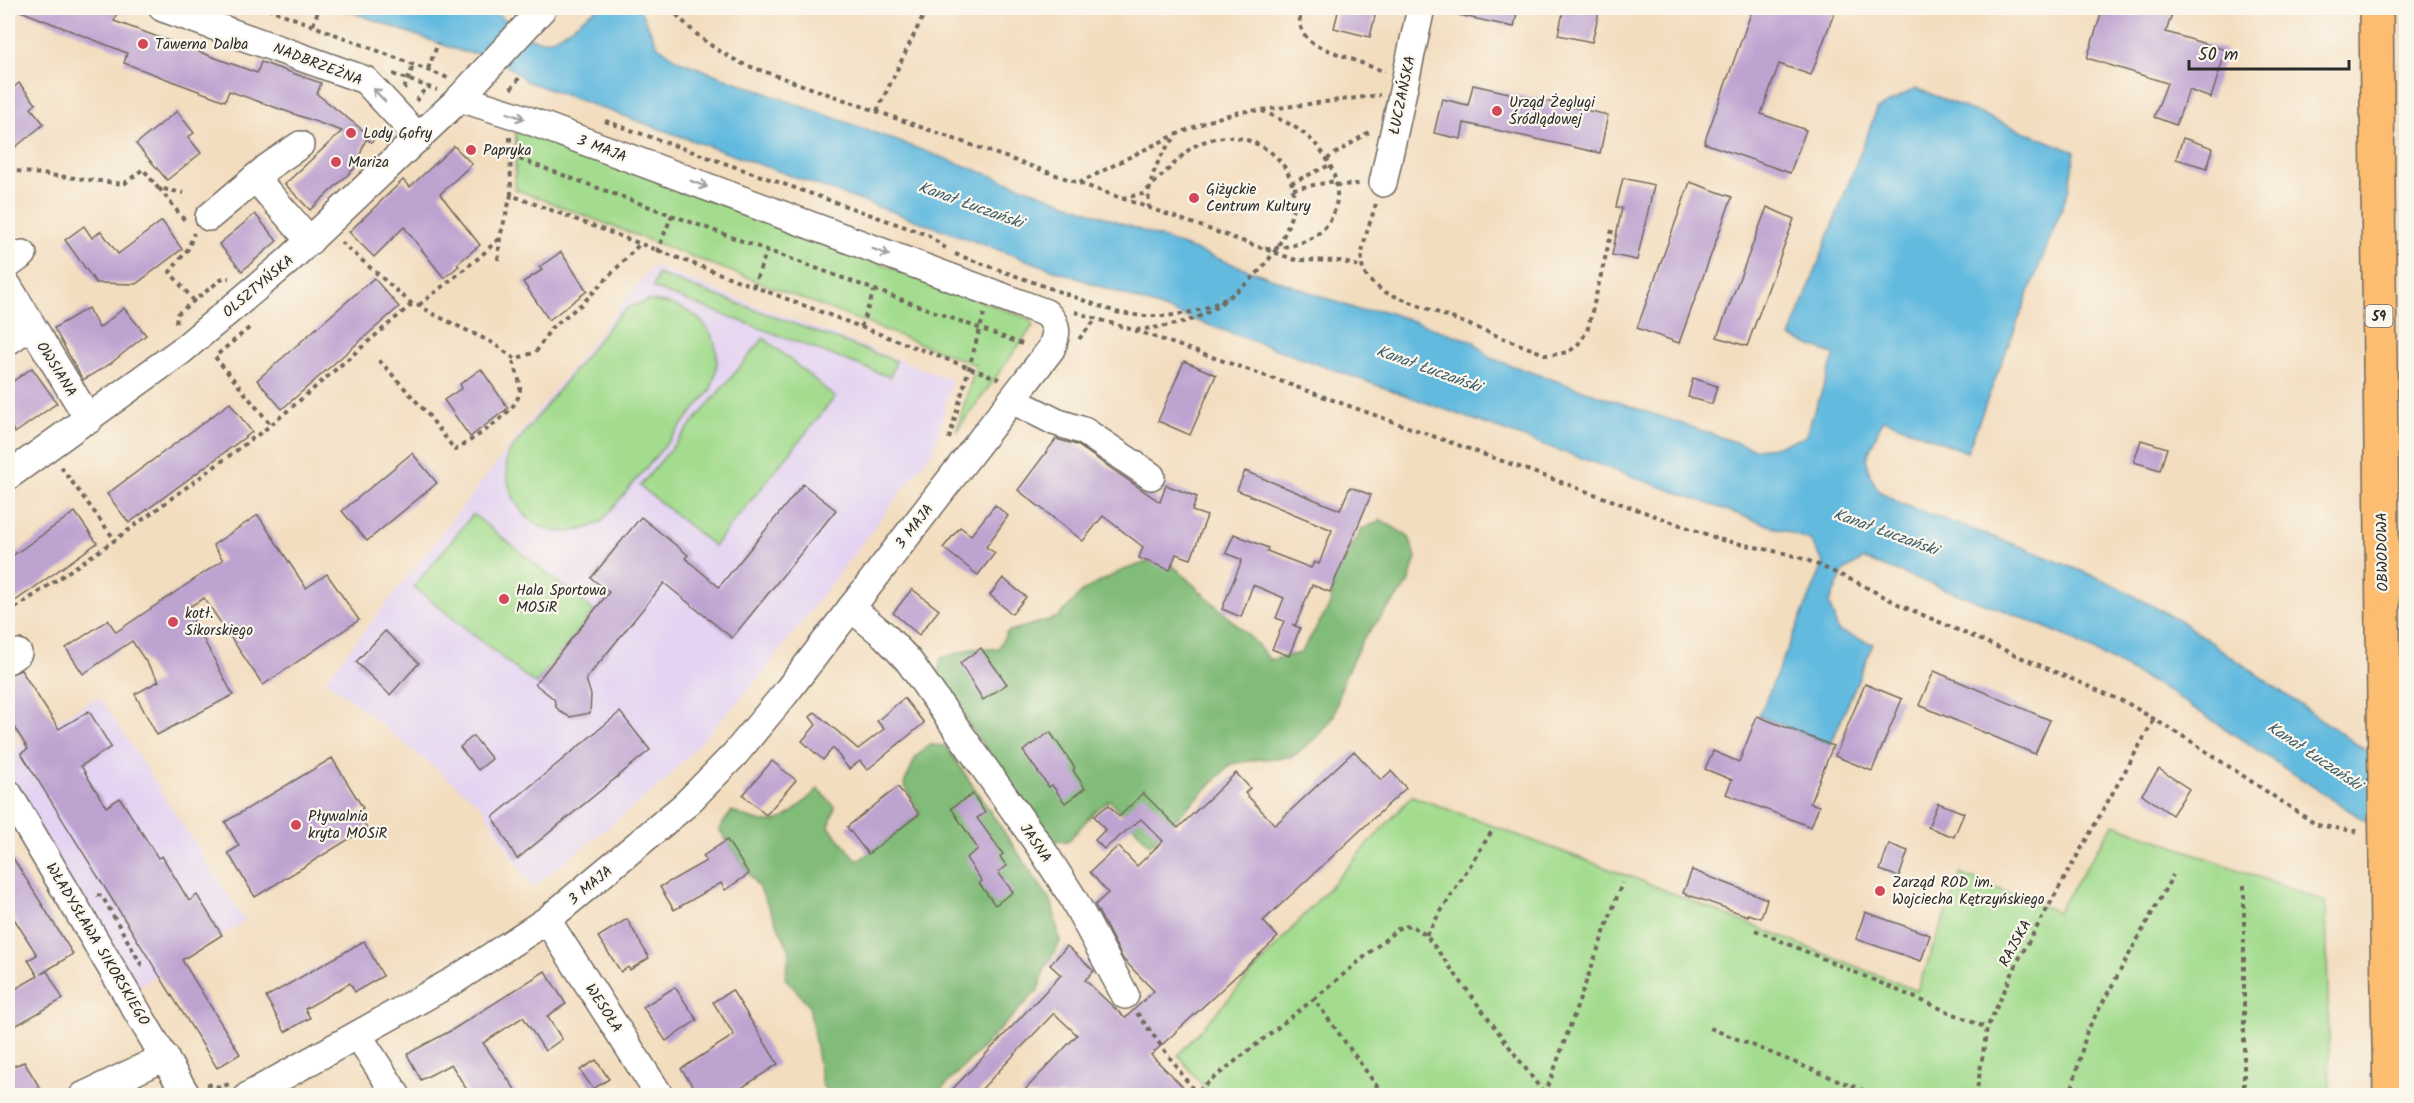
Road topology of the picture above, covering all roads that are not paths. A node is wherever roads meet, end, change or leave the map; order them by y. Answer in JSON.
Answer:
{"nodes":[{"id":1,"x":163,"y":8,"type":"edge"},
{"id":2,"x":542,"y":8,"type":"edge"},
{"id":3,"x":1421,"y":8,"type":"edge"},
{"id":4,"x":2376,"y":8,"type":"edge"},
{"id":5,"x":460,"y":98,"type":"junction"},
{"id":6,"x":419,"y":138,"type":"junction"},
{"id":7,"x":300,"y":145,"type":"dead end"},
{"id":8,"x":255,"y":178,"type":"junction"},
{"id":9,"x":1383,"y":183,"type":"road end"},
{"id":10,"x":209,"y":217,"type":"dead end"},
{"id":11,"x":310,"y":241,"type":"junction"},
{"id":12,"x":8,"y":286,"type":"edge"},
{"id":13,"x":30,"y":326,"type":"junction"},
{"id":14,"x":8,"y":341,"type":"edge"},
{"id":15,"x":1002,"y":394,"type":"junction"},
{"id":16,"x":88,"y":420,"type":"junction"},
{"id":17,"x":8,"y":476,"type":"edge"},
{"id":18,"x":1151,"y":476,"type":"dead end"},
{"id":19,"x":851,"y":608,"type":"junction"},
{"id":20,"x":8,"y":793,"type":"edge"},
{"id":21,"x":547,"y":920,"type":"junction"},
{"id":22,"x":1125,"y":995,"type":"road end"},
{"id":23,"x":358,"y":1035,"type":"junction"},
{"id":24,"x":165,"y":1056,"type":"junction"},
{"id":25,"x":238,"y":1089,"type":"edge"},
{"id":26,"x":84,"y":1095,"type":"edge"},
{"id":27,"x":187,"y":1095,"type":"edge"},
{"id":28,"x":397,"y":1095,"type":"edge"},
{"id":29,"x":660,"y":1095,"type":"edge"},
{"id":30,"x":2390,"y":1095,"type":"edge"}],
"edges":[{"from":6,"to":1,"type":"street","name":"NADBRZEŻNA","one_way":true},
{"from":2,"to":5,"type":"street","name":"OLSZTYŃSKA"},
{"from":3,"to":9,"type":"street","name":"ŁUCZAŃSKA"},
{"from":4,"to":30,"type":"main road","name":"OBWODOWA","number":"59","bridge":true},
{"from":5,"to":6,"type":"street","name":"OLSZTYŃSKA"},
{"from":5,"to":15,"type":"street","name":"3 MAJA","one_way":true},
{"from":6,"to":11,"type":"street","name":"OLSZTYŃSKA"},
{"from":7,"to":8,"type":"street"},
{"from":8,"to":10,"type":"street"},
{"from":8,"to":11,"type":"street"},
{"from":11,"to":16,"type":"street","name":"OLSZTYŃSKA"},
{"from":12,"to":13,"type":"street","name":"OWSIANA"},
{"from":13,"to":14,"type":"street"},
{"from":13,"to":16,"type":"street","name":"OWSIANA"},
{"from":15,"to":18,"type":"street"},
{"from":15,"to":19,"type":"street","name":"3 MAJA"},
{"from":16,"to":17,"type":"street","name":"OLSZTYŃSKA"},
{"from":19,"to":21,"type":"street","name":"3 MAJA"},
{"from":19,"to":22,"type":"street","name":"JASNA"},
{"from":20,"to":24,"type":"street","name":"WŁADYSŁAWA SIKORSKIEGO"},
{"from":21,"to":23,"type":"street","name":"3 MAJA"},
{"from":21,"to":29,"type":"street","name":"WESOŁA"},
{"from":23,"to":25,"type":"street","name":"3 MAJA"},
{"from":23,"to":28,"type":"street"},
{"from":24,"to":26,"type":"street"},
{"from":24,"to":27,"type":"street","name":"WŁADYSŁAWA SIKORSKIEGO"}]}
